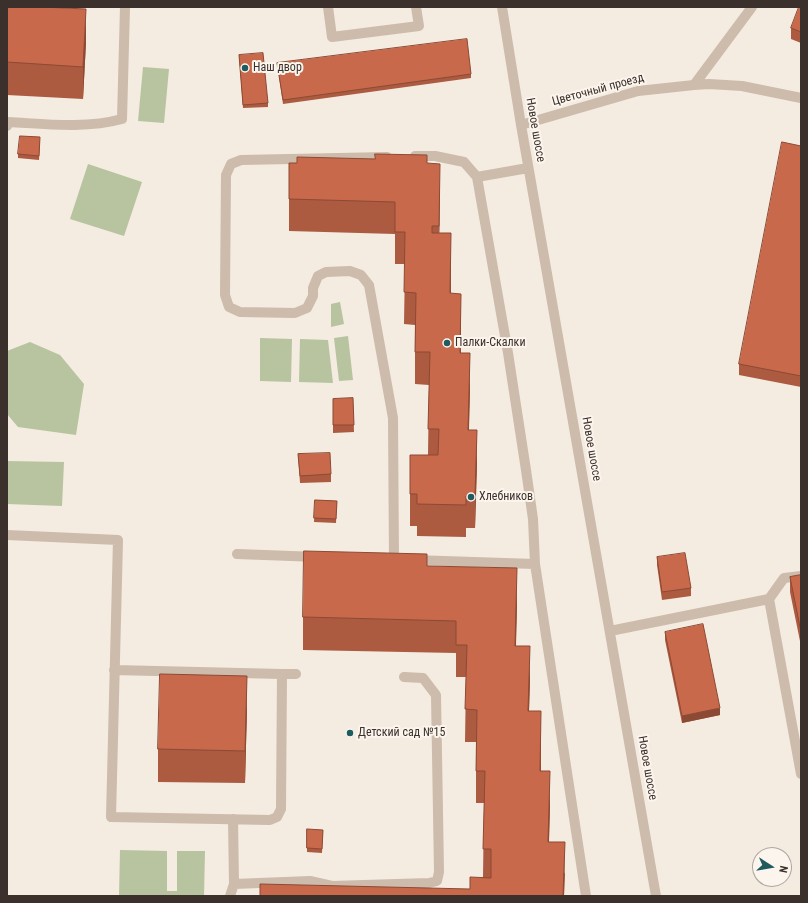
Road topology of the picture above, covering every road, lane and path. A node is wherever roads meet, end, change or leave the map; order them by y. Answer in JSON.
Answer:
{"nodes":[{"id":1,"x":125,"y":7,"type":"edge"},
{"id":2,"x":328,"y":7,"type":"edge"},
{"id":3,"x":416,"y":7,"type":"edge"},
{"id":4,"x":502,"y":7,"type":"edge"},
{"id":5,"x":752,"y":7,"type":"edge"},
{"id":6,"x":694,"y":85,"type":"junction"},
{"id":7,"x":801,"y":98,"type":"edge"},
{"id":8,"x":521,"y":125,"type":"junction"},
{"id":9,"x":7,"y":126,"type":"edge"},
{"id":10,"x":528,"y":168,"type":"junction"},
{"id":11,"x":478,"y":177,"type":"junction"},
{"id":12,"x":7,"y":535,"type":"edge"},
{"id":13,"x":238,"y":554,"type":"dead end"},
{"id":14,"x":326,"y":558,"type":"edge"},
{"id":15,"x":535,"y":564,"type":"junction"},
{"id":16,"x":801,"y":576,"type":"edge"},
{"id":17,"x":769,"y":598,"type":"junction"},
{"id":18,"x":610,"y":631,"type":"junction"},
{"id":19,"x":114,"y":670,"type":"junction"},
{"id":20,"x":282,"y":674,"type":"junction"},
{"id":21,"x":296,"y":674,"type":"dead end"},
{"id":22,"x":404,"y":676,"type":"dead end"},
{"id":23,"x":801,"y":774,"type":"edge"},
{"id":24,"x":233,"y":819,"type":"junction"},
{"id":25,"x":234,"y":884,"type":"junction"},
{"id":26,"x":230,"y":896,"type":"edge"},
{"id":27,"x":586,"y":896,"type":"edge"},
{"id":28,"x":656,"y":896,"type":"edge"}],
"edges":[{"from":1,"to":9,"type":"street"},
{"from":2,"to":3,"type":"street"},
{"from":4,"to":8,"type":"street","name":"Новое шоссе"},
{"from":5,"to":6,"type":"street"},
{"from":6,"to":7,"type":"street","name":"Цветочный проезд"},
{"from":6,"to":8,"type":"street","name":"Цветочный проезд"},
{"from":8,"to":10,"type":"street","name":"Новое шоссе"},
{"from":10,"to":11,"type":"street"},
{"from":10,"to":18,"type":"street","name":"Новое шоссе"},
{"from":11,"to":15,"type":"street"},
{"from":11,"to":15,"type":"street"},
{"from":12,"to":19,"type":"street"},
{"from":13,"to":14,"type":"street"},
{"from":15,"to":27,"type":"street"},
{"from":16,"to":17,"type":"street"},
{"from":17,"to":18,"type":"street"},
{"from":17,"to":23,"type":"street"},
{"from":18,"to":28,"type":"street","name":"Новое шоссе"},
{"from":19,"to":20,"type":"street"},
{"from":19,"to":24,"type":"street"},
{"from":20,"to":21,"type":"street"},
{"from":20,"to":24,"type":"street"},
{"from":22,"to":25,"type":"street"},
{"from":24,"to":25,"type":"street"},
{"from":25,"to":26,"type":"street"}]}
